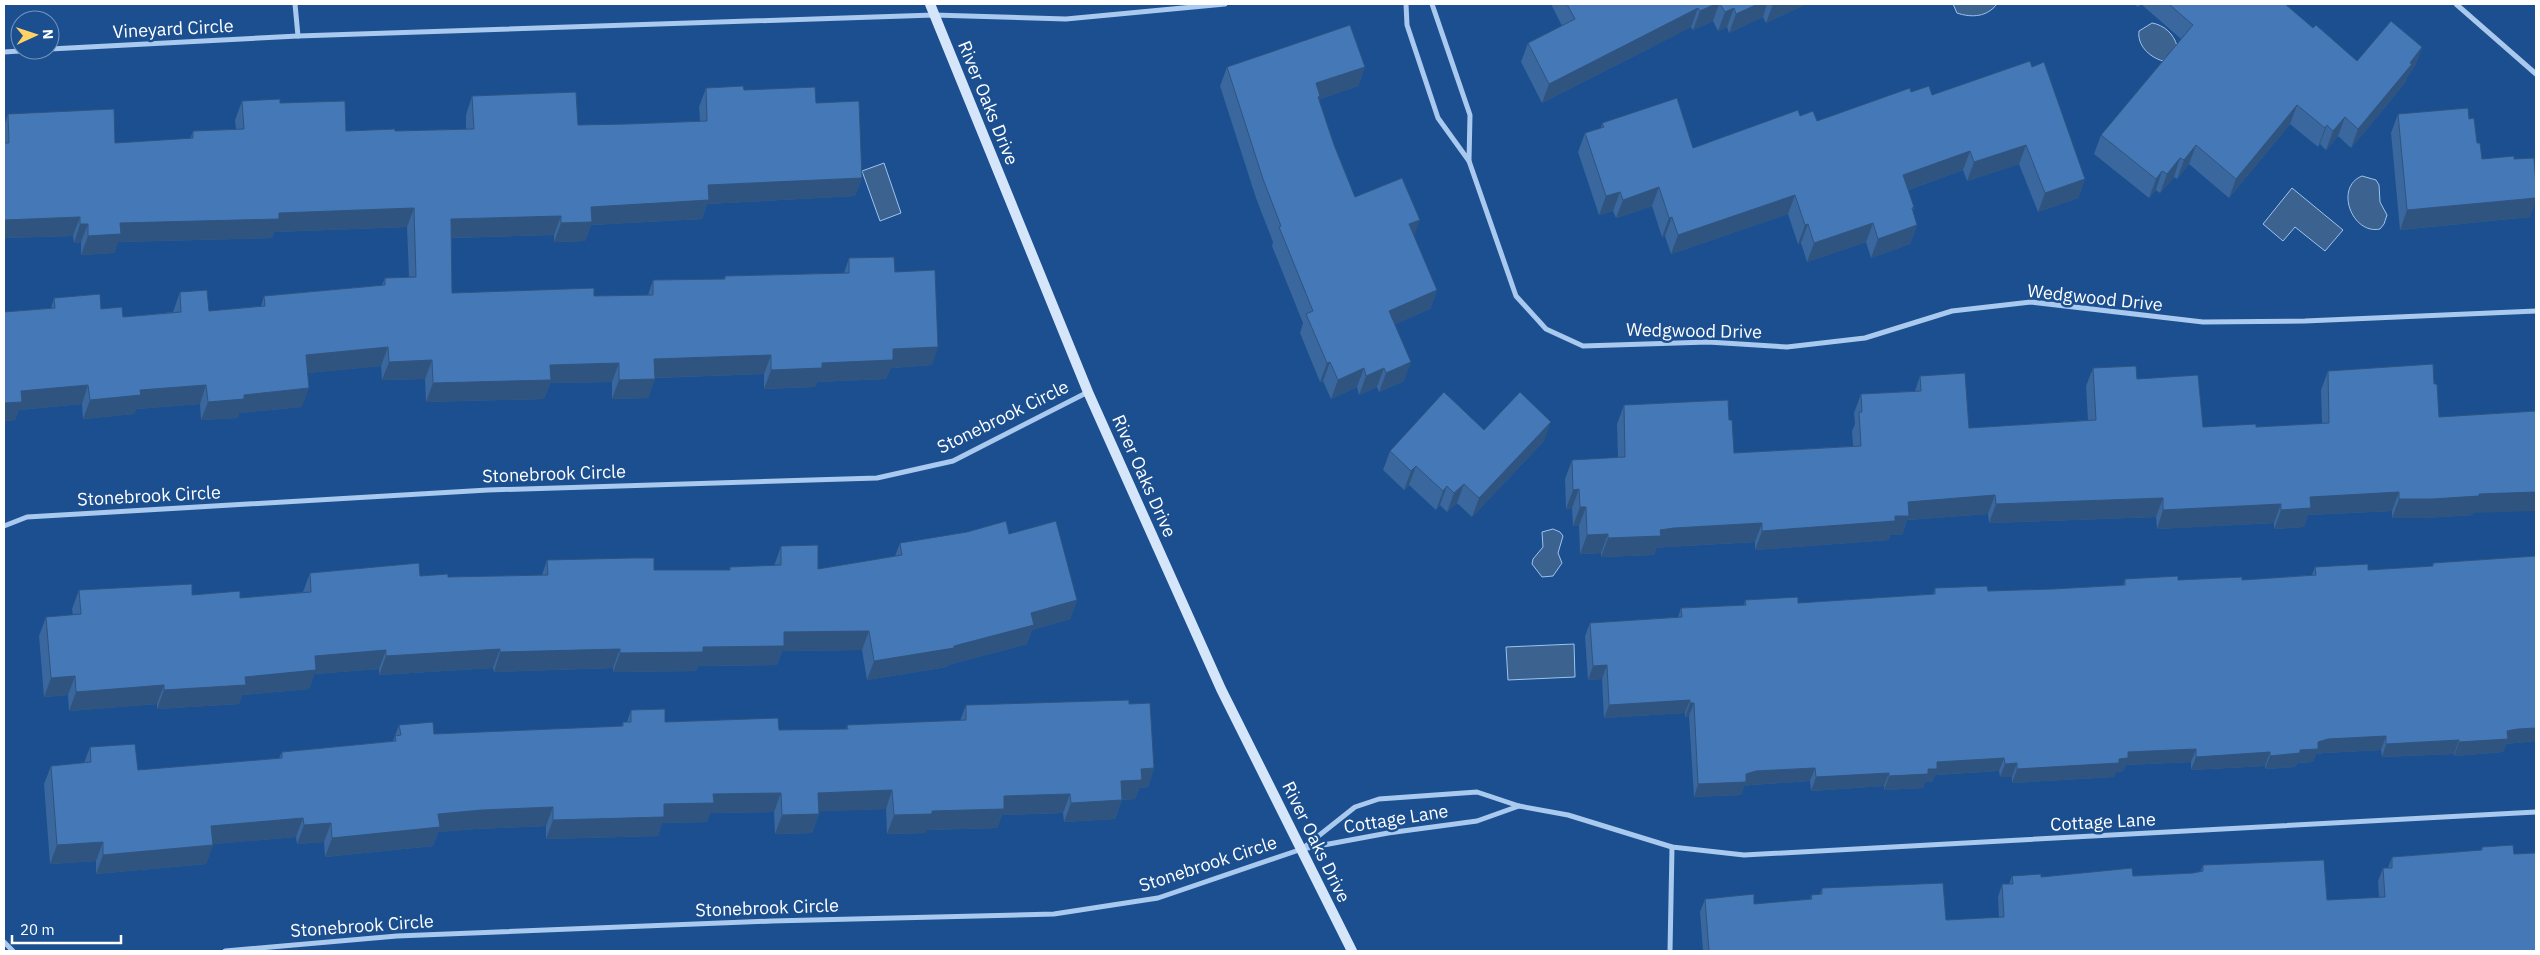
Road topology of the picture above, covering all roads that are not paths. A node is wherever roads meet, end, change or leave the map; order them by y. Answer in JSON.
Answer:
{"nodes":[{"id":1,"x":296,"y":4,"type":"edge"},
{"id":2,"x":930,"y":4,"type":"edge"},
{"id":3,"x":1225,"y":4,"type":"edge"},
{"id":4,"x":1406,"y":4,"type":"edge"},
{"id":5,"x":1432,"y":4,"type":"edge"},
{"id":6,"x":2456,"y":4,"type":"edge"},
{"id":7,"x":934,"y":15,"type":"junction"},
{"id":8,"x":298,"y":36,"type":"junction"},
{"id":9,"x":60,"y":48,"type":"edge"},
{"id":10,"x":2536,"y":74,"type":"edge"},
{"id":11,"x":1469,"y":161,"type":"junction"},
{"id":12,"x":2536,"y":311,"type":"edge"},
{"id":13,"x":1088,"y":392,"type":"junction"},
{"id":14,"x":4,"y":526,"type":"edge"},
{"id":15,"x":1520,"y":806,"type":"junction"},
{"id":16,"x":2536,"y":812,"type":"edge"},
{"id":17,"x":1672,"y":847,"type":"junction"},
{"id":18,"x":1302,"y":849,"type":"junction"},
{"id":19,"x":4,"y":942,"type":"edge"},
{"id":20,"x":13,"y":951,"type":"edge"},
{"id":21,"x":225,"y":951,"type":"edge"},
{"id":22,"x":1352,"y":951,"type":"edge"},
{"id":23,"x":1670,"y":951,"type":"edge"}],
"edges":[{"from":1,"to":8,"type":"street"},
{"from":2,"to":7,"type":"street","name":"River Oaks Drive"},
{"from":3,"to":7,"type":"street","name":"Vineyard Circle"},
{"from":4,"to":11,"type":"street","name":"Wedgwood Drive"},
{"from":5,"to":11,"type":"street","name":"Wedgwood Drive"},
{"from":6,"to":10,"type":"street"},
{"from":7,"to":8,"type":"street","name":"Vineyard Circle"},
{"from":7,"to":13,"type":"street","name":"River Oaks Drive"},
{"from":8,"to":9,"type":"street","name":"Vineyard Circle"},
{"from":11,"to":12,"type":"street","name":"Wedgwood Drive"},
{"from":13,"to":14,"type":"street","name":"Stonebrook Circle"},
{"from":13,"to":18,"type":"street","name":"River Oaks Drive"},
{"from":15,"to":17,"type":"street","name":"Cottage Lane"},
{"from":15,"to":18,"type":"street","name":"Cottage Lane"},
{"from":15,"to":18,"type":"street","name":"Cottage Lane"},
{"from":16,"to":17,"type":"street","name":"Cottage Lane"},
{"from":17,"to":23,"type":"street"},
{"from":18,"to":21,"type":"street","name":"Stonebrook Circle"},
{"from":18,"to":22,"type":"street","name":"River Oaks Drive"},
{"from":19,"to":20,"type":"street"}]}
